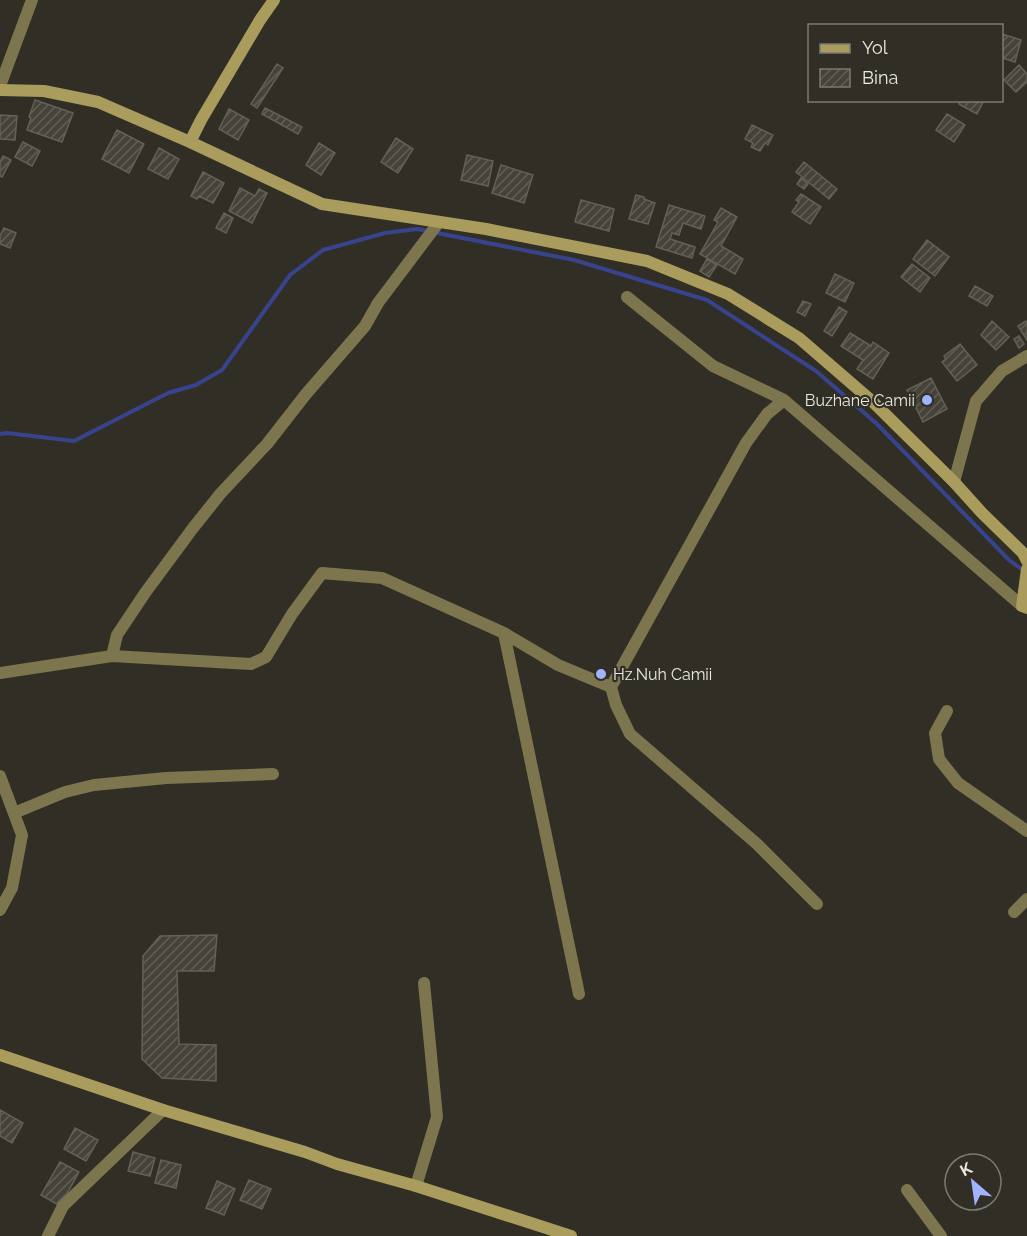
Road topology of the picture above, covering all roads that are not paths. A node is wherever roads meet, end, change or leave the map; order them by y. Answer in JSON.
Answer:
{"nodes":[{"id":1,"x":32,"y":0,"type":"edge"},
{"id":2,"x":274,"y":0,"type":"edge"},
{"id":3,"x":0,"y":88,"type":"edge"},
{"id":4,"x":190,"y":142,"type":"junction"},
{"id":5,"x":440,"y":222,"type":"junction"},
{"id":6,"x":627,"y":297,"type":"dead end"},
{"id":7,"x":1027,"y":356,"type":"edge"},
{"id":8,"x":784,"y":400,"type":"junction"},
{"id":9,"x":954,"y":482,"type":"junction"},
{"id":10,"x":1027,"y":561,"type":"edge"},
{"id":11,"x":1027,"y":569,"type":"edge"},
{"id":12,"x":1025,"y":607,"type":"edge"},
{"id":13,"x":504,"y":633,"type":"junction"},
{"id":14,"x":112,"y":656,"type":"junction"},
{"id":15,"x":0,"y":673,"type":"edge"},
{"id":16,"x":611,"y":687,"type":"junction"},
{"id":17,"x":947,"y":711,"type":"dead end"},
{"id":18,"x":273,"y":774,"type":"dead end"},
{"id":19,"x":0,"y":776,"type":"edge"},
{"id":20,"x":14,"y":813,"type":"junction"},
{"id":21,"x":1027,"y":831,"type":"edge"},
{"id":22,"x":1027,"y":899,"type":"edge"},
{"id":23,"x":817,"y":904,"type":"dead end"},
{"id":24,"x":0,"y":910,"type":"edge"},
{"id":25,"x":1014,"y":912,"type":"dead end"},
{"id":26,"x":424,"y":983,"type":"dead end"},
{"id":27,"x":579,"y":994,"type":"dead end"},
{"id":28,"x":0,"y":1056,"type":"edge"},
{"id":29,"x":164,"y":1110,"type":"junction"},
{"id":30,"x":416,"y":1186,"type":"junction"},
{"id":31,"x":907,"y":1190,"type":"dead end"},
{"id":32,"x":48,"y":1236,"type":"edge"},
{"id":33,"x":571,"y":1236,"type":"edge"},
{"id":34,"x":941,"y":1236,"type":"edge"}],
"edges":[{"from":1,"to":3,"type":"street"},
{"from":2,"to":4,"type":"street"},
{"from":3,"to":4,"type":"street"},
{"from":4,"to":5,"type":"street"},
{"from":5,"to":9,"type":"street"},
{"from":5,"to":14,"type":"street"},
{"from":6,"to":8,"type":"street"},
{"from":7,"to":9,"type":"street"},
{"from":8,"to":12,"type":"street"},
{"from":8,"to":16,"type":"street"},
{"from":9,"to":10,"type":"street"},
{"from":11,"to":12,"type":"street"},
{"from":13,"to":14,"type":"street"},
{"from":13,"to":16,"type":"street"},
{"from":13,"to":27,"type":"street"},
{"from":14,"to":15,"type":"street"},
{"from":16,"to":23,"type":"street"},
{"from":17,"to":21,"type":"street"},
{"from":18,"to":20,"type":"street"},
{"from":19,"to":20,"type":"street"},
{"from":20,"to":24,"type":"street"},
{"from":22,"to":25,"type":"street"},
{"from":26,"to":30,"type":"street"},
{"from":28,"to":29,"type":"street"},
{"from":29,"to":30,"type":"street"},
{"from":29,"to":32,"type":"street"},
{"from":30,"to":33,"type":"street"},
{"from":31,"to":34,"type":"street"}]}
